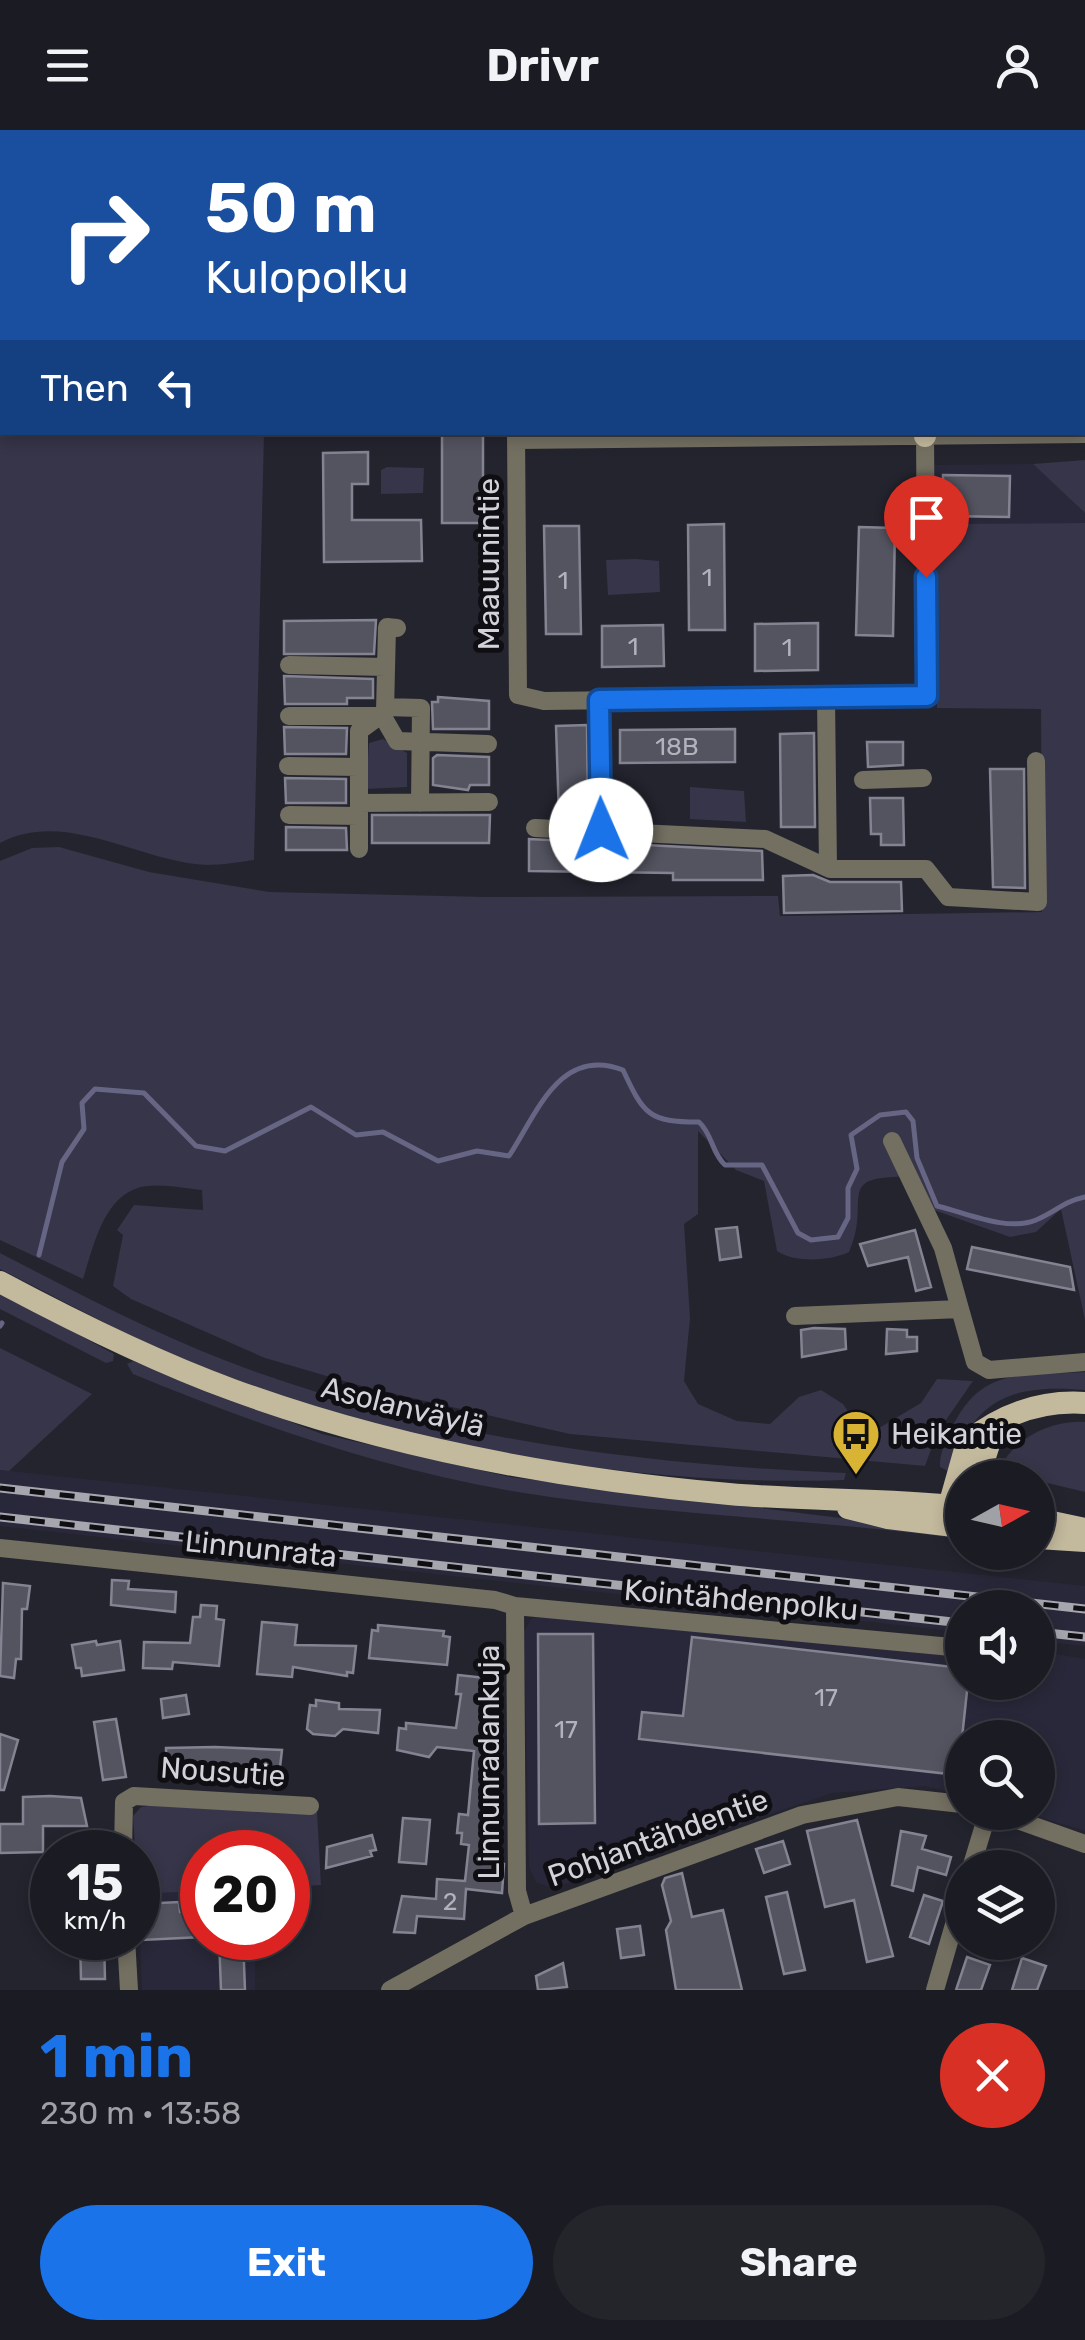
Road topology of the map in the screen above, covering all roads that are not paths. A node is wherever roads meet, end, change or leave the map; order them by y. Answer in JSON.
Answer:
{"nodes":[{"id":1,"x":720,"y":435,"type":"edge"},
{"id":2,"x":925,"y":435,"type":"edge"},
{"id":3,"x":516,"y":436,"type":"edge"},
{"id":4,"x":396,"y":628,"type":"dead end"},
{"id":5,"x":288,"y":666,"type":"dead end"},
{"id":6,"x":386,"y":667,"type":"junction"},
{"id":7,"x":826,"y":697,"type":"junction"},
{"id":8,"x":599,"y":700,"type":"junction"},
{"id":9,"x":382,"y":713,"type":"junction"},
{"id":10,"x":288,"y":716,"type":"dead end"},
{"id":11,"x":419,"y":742,"type":"junction"},
{"id":12,"x":488,"y":744,"type":"dead end"},
{"id":13,"x":1036,"y":761,"type":"dead end"},
{"id":14,"x":288,"y":766,"type":"dead end"},
{"id":15,"x":359,"y":767,"type":"junction"},
{"id":16,"x":923,"y":778,"type":"dead end"},
{"id":17,"x":863,"y":780,"type":"dead end"},
{"id":18,"x":489,"y":802,"type":"dead end"},
{"id":19,"x":420,"y":803,"type":"junction"},
{"id":20,"x":359,"y":810,"type":"junction"},
{"id":21,"x":289,"y":815,"type":"dead end"},
{"id":22,"x":535,"y":828,"type":"dead end"},
{"id":23,"x":601,"y":830,"type":"junction"},
{"id":24,"x":359,"y":849,"type":"dead end"},
{"id":25,"x":828,"y":868,"type":"junction"},
{"id":26,"x":892,"y":1140,"type":"dead end"},
{"id":27,"x":0,"y":1282,"type":"edge"},
{"id":28,"x":960,"y":1309,"type":"junction"},
{"id":29,"x":795,"y":1316,"type":"dead end"},
{"id":30,"x":1085,"y":1362,"type":"edge"},
{"id":31,"x":1085,"y":1403,"type":"edge"},
{"id":32,"x":996,"y":1423,"type":"junction"},
{"id":33,"x":965,"y":1460,"type":"edge"},
{"id":34,"x":984,"y":1460,"type":"edge"},
{"id":35,"x":945,"y":1513,"type":"edge"},
{"id":36,"x":1055,"y":1522,"type":"edge"},
{"id":37,"x":1085,"y":1528,"type":"edge"},
{"id":38,"x":1055,"y":1539,"type":"edge"},
{"id":39,"x":1085,"y":1541,"type":"edge"},
{"id":40,"x":0,"y":1548,"type":"edge"},
{"id":41,"x":515,"y":1606,"type":"junction"},
{"id":42,"x":945,"y":1646,"type":"edge"},
{"id":43,"x":945,"y":1802,"type":"edge"},
{"id":44,"x":310,"y":1806,"type":"dead end"},
{"id":45,"x":122,"y":1830,"type":"edge"},
{"id":46,"x":1044,"y":1830,"type":"edge"},
{"id":47,"x":1085,"y":1844,"type":"edge"},
{"id":48,"x":524,"y":1916,"type":"junction"},
{"id":49,"x":945,"y":1956,"type":"edge"},
{"id":50,"x":127,"y":1960,"type":"edge"},
{"id":51,"x":129,"y":1990,"type":"edge"},
{"id":52,"x":390,"y":1990,"type":"edge"},
{"id":53,"x":935,"y":1990,"type":"edge"}],
"edges":[{"from":1,"to":3,"type":"street"},
{"from":2,"to":7,"type":"street"},
{"from":3,"to":8,"type":"street","name":"Maauunintie"},
{"from":4,"to":6,"type":"street"},
{"from":5,"to":6,"type":"street"},
{"from":6,"to":9,"type":"street"},
{"from":7,"to":8,"type":"street"},
{"from":7,"to":25,"type":"street"},
{"from":8,"to":23,"type":"street"},
{"from":9,"to":10,"type":"street"},
{"from":9,"to":11,"type":"street"},
{"from":9,"to":11,"type":"street"},
{"from":9,"to":15,"type":"street"},
{"from":11,"to":12,"type":"street"},
{"from":11,"to":19,"type":"street"},
{"from":13,"to":25,"type":"street"},
{"from":14,"to":15,"type":"street"},
{"from":15,"to":20,"type":"street"},
{"from":16,"to":17,"type":"street"},
{"from":18,"to":19,"type":"street"},
{"from":19,"to":20,"type":"street"},
{"from":20,"to":21,"type":"street"},
{"from":20,"to":24,"type":"street"},
{"from":22,"to":23,"type":"street"},
{"from":23,"to":25,"type":"street"},
{"from":26,"to":28,"type":"street"},
{"from":27,"to":35,"type":"main road","name":"Asolanväylä"},
{"from":28,"to":29,"type":"street"},
{"from":28,"to":30,"type":"street"},
{"from":31,"to":32,"type":"main road"},
{"from":32,"to":33,"type":"main road"},
{"from":32,"to":34,"type":"main road"},
{"from":36,"to":37,"type":"main road"},
{"from":38,"to":39,"type":"main road"},
{"from":40,"to":41,"type":"street","name":"Linnunrata"},
{"from":41,"to":42,"type":"street","name":"Kointähdenpolku"},
{"from":41,"to":48,"type":"street","name":"Linnunradankuja"},
{"from":43,"to":48,"type":"street","name":"Pohjantähdentie"},
{"from":44,"to":45,"type":"street","name":"Nousutie"},
{"from":46,"to":47,"type":"street"},
{"from":48,"to":52,"type":"street","name":"Pohjantähdentie"},
{"from":49,"to":53,"type":"street"},
{"from":50,"to":51,"type":"street"}]}
